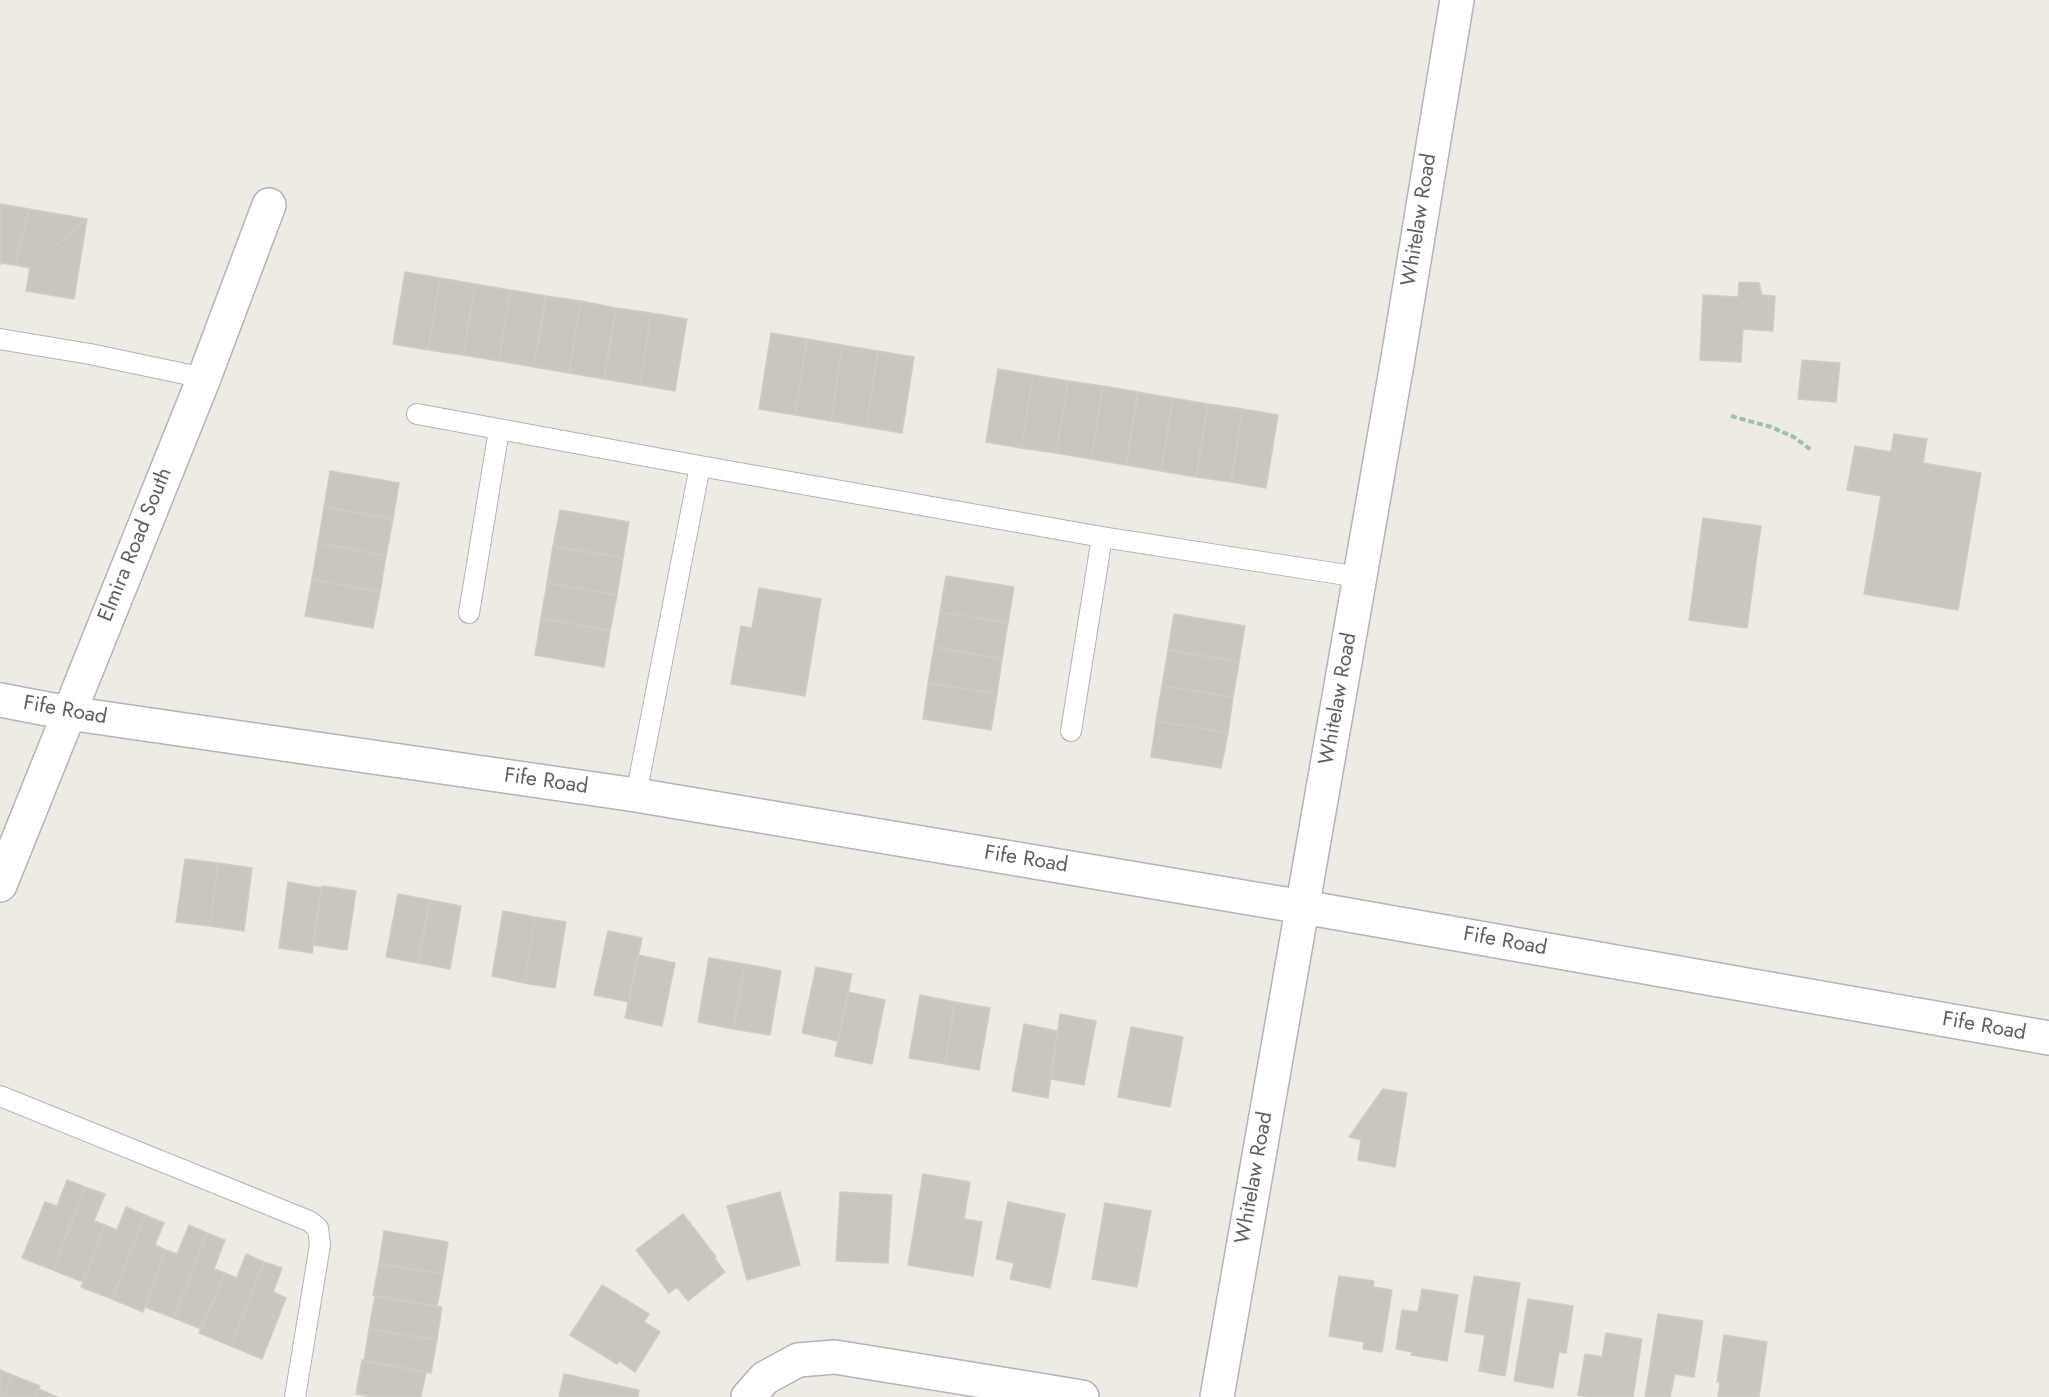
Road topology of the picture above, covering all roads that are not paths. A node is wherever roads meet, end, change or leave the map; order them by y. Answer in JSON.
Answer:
{"nodes":[{"id":1,"x":1457,"y":0,"type":"edge"},
{"id":2,"x":269,"y":205,"type":"dead end"},
{"id":3,"x":0,"y":339,"type":"edge"},
{"id":4,"x":204,"y":378,"type":"junction"},
{"id":5,"x":417,"y":414,"type":"dead end"},
{"id":6,"x":499,"y":430,"type":"junction"},
{"id":7,"x":700,"y":466,"type":"junction"},
{"id":8,"x":1102,"y":537,"type":"junction"},
{"id":9,"x":1359,"y":577,"type":"junction"},
{"id":10,"x":469,"y":613,"type":"dead end"},
{"id":11,"x":0,"y":700,"type":"edge"},
{"id":12,"x":68,"y":713,"type":"junction"},
{"id":13,"x":1071,"y":731,"type":"dead end"},
{"id":14,"x":636,"y":795,"type":"junction"},
{"id":15,"x":0,"y":885,"type":"edge"},
{"id":16,"x":1303,"y":906,"type":"junction"},
{"id":17,"x":2049,"y":1038,"type":"edge"},
{"id":18,"x":0,"y":1096,"type":"edge"},
{"id":19,"x":295,"y":1397,"type":"edge"},
{"id":20,"x":748,"y":1397,"type":"edge"},
{"id":21,"x":1082,"y":1397,"type":"edge"},
{"id":22,"x":1217,"y":1397,"type":"edge"}],
"edges":[{"from":1,"to":9,"type":"street","name":"Whitelaw Road"},
{"from":2,"to":4,"type":"street","name":"Elmira Road South"},
{"from":3,"to":4,"type":"lane"},
{"from":4,"to":12,"type":"street","name":"Elmira Road South"},
{"from":5,"to":6,"type":"lane"},
{"from":6,"to":7,"type":"lane"},
{"from":6,"to":10,"type":"lane"},
{"from":7,"to":8,"type":"lane"},
{"from":7,"to":14,"type":"lane"},
{"from":8,"to":9,"type":"lane"},
{"from":8,"to":13,"type":"lane"},
{"from":9,"to":16,"type":"street","name":"Whitelaw Road"},
{"from":11,"to":12,"type":"street","name":"Fife Road"},
{"from":12,"to":14,"type":"street","name":"Fife Road"},
{"from":12,"to":15,"type":"street","name":"Elmira Road South"},
{"from":14,"to":16,"type":"street","name":"Fife Road"},
{"from":16,"to":17,"type":"street","name":"Fife Road"},
{"from":16,"to":22,"type":"street","name":"Whitelaw Road"},
{"from":18,"to":19,"type":"lane"},
{"from":20,"to":21,"type":"street"}]}
